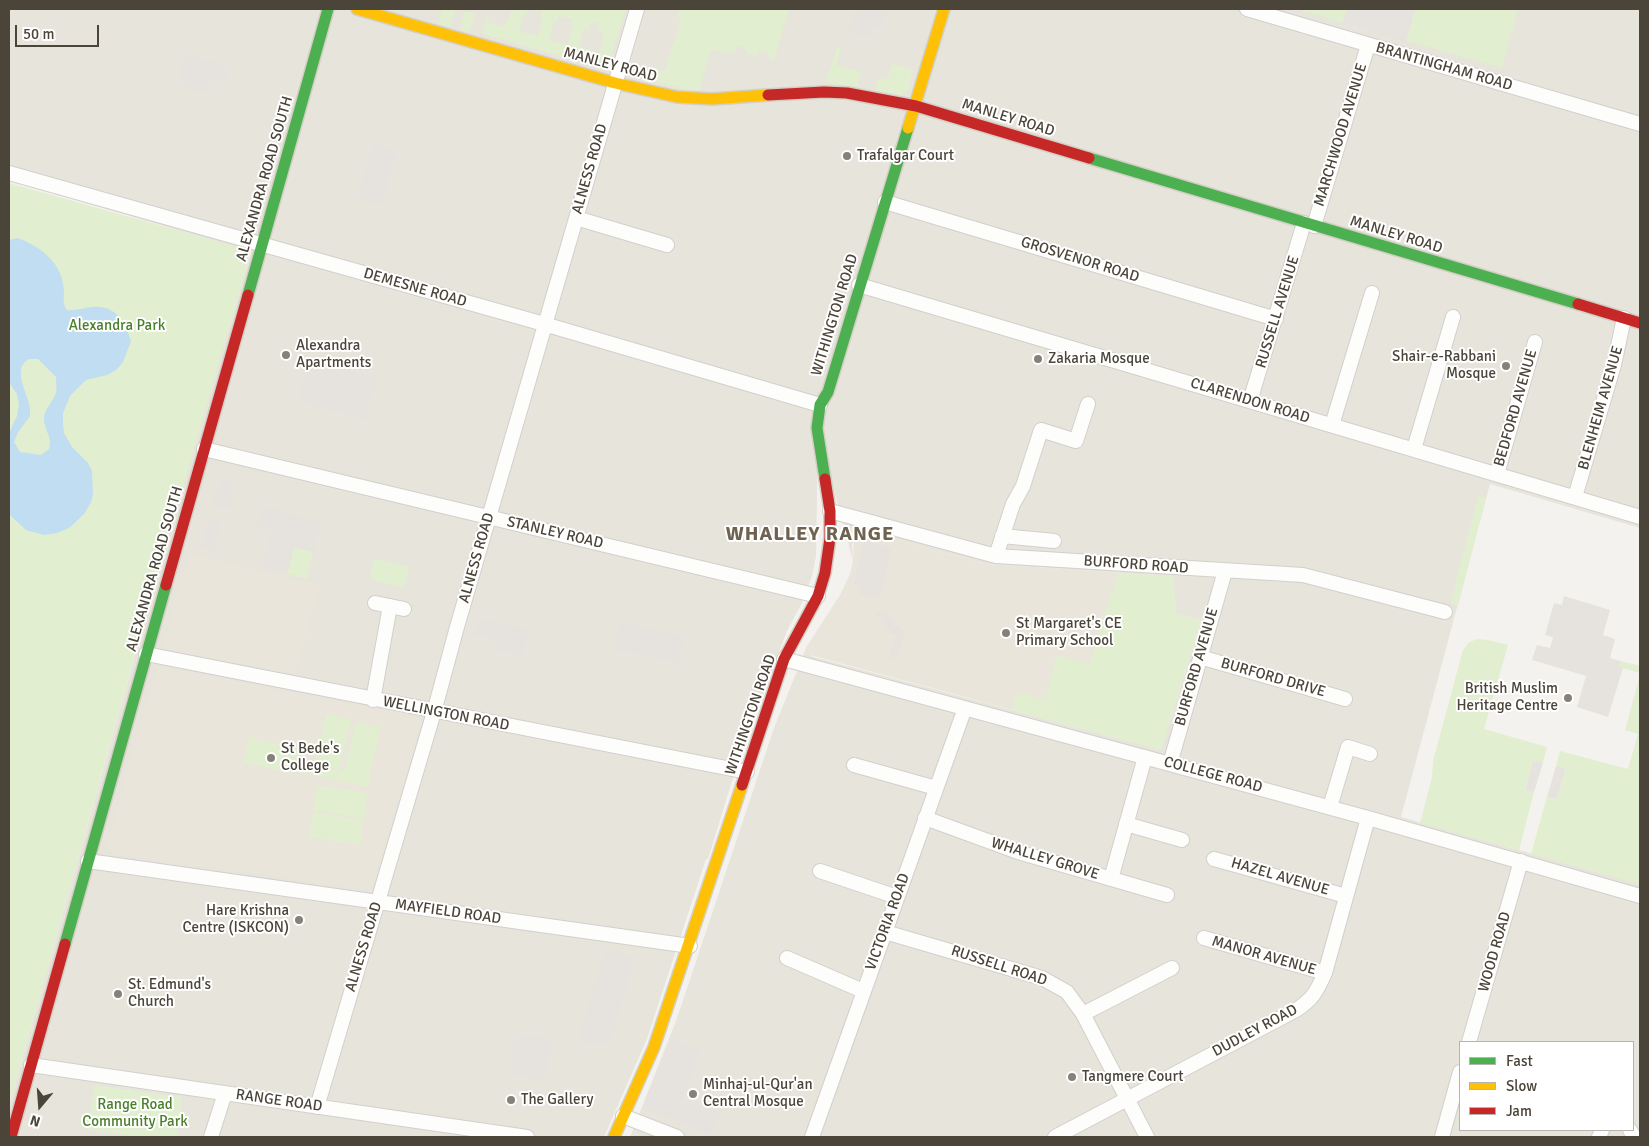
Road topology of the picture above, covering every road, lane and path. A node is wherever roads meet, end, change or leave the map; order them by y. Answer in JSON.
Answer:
{"nodes":[{"id":1,"x":328,"y":9,"type":"edge"},
{"id":2,"x":357,"y":9,"type":"edge"},
{"id":3,"x":637,"y":9,"type":"edge"},
{"id":4,"x":944,"y":9,"type":"edge"},
{"id":5,"x":1248,"y":9,"type":"edge"},
{"id":6,"x":1368,"y":44,"type":"junction"},
{"id":7,"x":615,"y":83,"type":"junction"},
{"id":8,"x":916,"y":106,"type":"junction"},
{"id":9,"x":1640,"y":124,"type":"edge"},
{"id":10,"x":9,"y":173,"type":"edge"},
{"id":11,"x":885,"y":202,"type":"junction"},
{"id":12,"x":576,"y":218,"type":"junction"},
{"id":13,"x":1309,"y":224,"type":"junction"},
{"id":14,"x":262,"y":245,"type":"junction"},
{"id":15,"x":667,"y":245,"type":"dead end"},
{"id":16,"x":859,"y":285,"type":"junction"},
{"id":17,"x":1372,"y":293,"type":"dead end"},
{"id":18,"x":1453,"y":317,"type":"dead end"},
{"id":19,"x":1624,"y":318,"type":"junction"},
{"id":20,"x":1276,"y":319,"type":"junction"},
{"id":21,"x":1640,"y":323,"type":"edge"},
{"id":22,"x":544,"y":324,"type":"junction"},
{"id":23,"x":1535,"y":342,"type":"dead end"},
{"id":24,"x":1250,"y":401,"type":"junction"},
{"id":25,"x":1088,"y":404,"type":"dead end"},
{"id":26,"x":820,"y":405,"type":"junction"},
{"id":27,"x":1332,"y":425,"type":"junction"},
{"id":28,"x":204,"y":449,"type":"junction"},
{"id":29,"x":1414,"y":450,"type":"junction"},
{"id":30,"x":1497,"y":474,"type":"junction"},
{"id":31,"x":1575,"y":497,"type":"junction"},
{"id":32,"x":830,"y":511,"type":"junction"},
{"id":33,"x":1640,"y":516,"type":"edge"},
{"id":34,"x":489,"y":517,"type":"junction"},
{"id":35,"x":1002,"y":536,"type":"junction"},
{"id":36,"x":1054,"y":541,"type":"dead end"},
{"id":37,"x":996,"y":556,"type":"junction"},
{"id":38,"x":1225,"y":571,"type":"junction"},
{"id":39,"x":818,"y":596,"type":"junction"},
{"id":40,"x":375,"y":604,"type":"dead end"},
{"id":41,"x":390,"y":606,"type":"junction"},
{"id":42,"x":404,"y":609,"type":"dead end"},
{"id":43,"x":1445,"y":612,"type":"dead end"},
{"id":44,"x":146,"y":654,"type":"junction"},
{"id":45,"x":1200,"y":657,"type":"junction"},
{"id":46,"x":784,"y":658,"type":"junction"},
{"id":47,"x":1345,"y":699,"type":"dead end"},
{"id":48,"x":374,"y":700,"type":"junction"},
{"id":49,"x":965,"y":708,"type":"junction"},
{"id":50,"x":434,"y":712,"type":"junction"},
{"id":51,"x":1370,"y":754,"type":"dead end"},
{"id":52,"x":1145,"y":757,"type":"junction"},
{"id":53,"x":854,"y":764,"type":"dead end"},
{"id":54,"x":1170,"y":764,"type":"junction"},
{"id":55,"x":747,"y":772,"type":"junction"},
{"id":56,"x":936,"y":788,"type":"junction"},
{"id":57,"x":1330,"y":807,"type":"junction"},
{"id":58,"x":925,"y":818,"type":"junction"},
{"id":59,"x":1368,"y":818,"type":"junction"},
{"id":60,"x":1126,"y":824,"type":"junction"},
{"id":61,"x":1182,"y":840,"type":"dead end"},
{"id":62,"x":1214,"y":859,"type":"dead end"},
{"id":63,"x":88,"y":861,"type":"junction"},
{"id":64,"x":1521,"y":861,"type":"junction"},
{"id":65,"x":820,"y":871,"type":"dead end"},
{"id":66,"x":1111,"y":879,"type":"junction"},
{"id":67,"x":1167,"y":895,"type":"dead end"},
{"id":68,"x":1346,"y":896,"type":"junction"},
{"id":69,"x":1640,"y":896,"type":"edge"},
{"id":70,"x":897,"y":897,"type":"junction"},
{"id":71,"x":378,"y":902,"type":"junction"},
{"id":72,"x":885,"y":932,"type":"junction"},
{"id":73,"x":1204,"y":938,"type":"dead end"},
{"id":74,"x":690,"y":946,"type":"junction"},
{"id":75,"x":787,"y":958,"type":"dead end"},
{"id":76,"x":1172,"y":968,"type":"dead end"},
{"id":77,"x":1325,"y":973,"type":"junction"},
{"id":78,"x":863,"y":991,"type":"junction"},
{"id":79,"x":1083,"y":1014,"type":"junction"},
{"id":80,"x":1469,"y":1041,"type":"edge"},
{"id":81,"x":31,"y":1065,"type":"junction"},
{"id":82,"x":1459,"y":1075,"type":"edge"},
{"id":83,"x":225,"y":1094,"type":"junction"},
{"id":84,"x":1127,"y":1099,"type":"junction"},
{"id":85,"x":317,"y":1107,"type":"junction"},
{"id":86,"x":624,"y":1116,"type":"junction"},
{"id":87,"x":1439,"y":1135,"type":"edge"},
{"id":88,"x":10,"y":1137,"type":"edge"},
{"id":89,"x":211,"y":1137,"type":"edge"},
{"id":90,"x":527,"y":1137,"type":"edge"},
{"id":91,"x":614,"y":1137,"type":"edge"},
{"id":92,"x":677,"y":1137,"type":"edge"},
{"id":93,"x":812,"y":1137,"type":"edge"},
{"id":94,"x":1055,"y":1137,"type":"edge"},
{"id":95,"x":1147,"y":1137,"type":"edge"}],
"edges":[{"from":1,"to":14,"type":"street","name":"ALEXANDRA ROAD SOUTH"},
{"from":2,"to":7,"type":"street","name":"MANLEY ROAD"},
{"from":3,"to":7,"type":"street","name":"ALNESS ROAD"},
{"from":4,"to":8,"type":"street","name":"WITHINGTON ROAD"},
{"from":5,"to":6,"type":"street","name":"BRANTINGHAM ROAD"},
{"from":6,"to":9,"type":"street","name":"BRANTINGHAM ROAD"},
{"from":6,"to":13,"type":"street","name":"MARCHWOOD AVENUE"},
{"from":7,"to":8,"type":"street","name":"MANLEY ROAD"},
{"from":7,"to":12,"type":"street","name":"ALNESS ROAD"},
{"from":8,"to":11,"type":"street","name":"WITHINGTON ROAD"},
{"from":8,"to":13,"type":"street","name":"MANLEY ROAD"},
{"from":10,"to":14,"type":"street","name":"DEMESNE ROAD"},
{"from":11,"to":16,"type":"street","name":"WITHINGTON ROAD"},
{"from":11,"to":20,"type":"street","name":"GROSVENOR ROAD"},
{"from":12,"to":15,"type":"street"},
{"from":12,"to":22,"type":"street","name":"ALNESS ROAD"},
{"from":13,"to":19,"type":"street","name":"MANLEY ROAD"},
{"from":13,"to":20,"type":"street","name":"RUSSELL AVENUE"},
{"from":14,"to":22,"type":"street","name":"DEMESNE ROAD"},
{"from":14,"to":28,"type":"street","name":"ALEXANDRA ROAD SOUTH"},
{"from":16,"to":24,"type":"street","name":"CLARENDON ROAD"},
{"from":16,"to":26,"type":"street","name":"WITHINGTON ROAD"},
{"from":17,"to":27,"type":"street"},
{"from":18,"to":29,"type":"street"},
{"from":19,"to":21,"type":"street","name":"MANLEY ROAD"},
{"from":19,"to":31,"type":"street","name":"BLENHEIM AVENUE"},
{"from":20,"to":24,"type":"street","name":"RUSSELL AVENUE"},
{"from":22,"to":26,"type":"street","name":"DEMESNE ROAD"},
{"from":22,"to":34,"type":"street","name":"ALNESS ROAD"},
{"from":23,"to":30,"type":"street","name":"BEDFORD AVENUE"},
{"from":24,"to":27,"type":"street","name":"CLARENDON ROAD"},
{"from":25,"to":35,"type":"street"},
{"from":26,"to":32,"type":"street","name":"WITHINGTON ROAD"},
{"from":27,"to":29,"type":"street","name":"CLARENDON ROAD"},
{"from":28,"to":34,"type":"street","name":"STANLEY ROAD"},
{"from":28,"to":44,"type":"street","name":"ALEXANDRA ROAD SOUTH"},
{"from":29,"to":30,"type":"street","name":"CLARENDON ROAD"},
{"from":30,"to":31,"type":"street","name":"CLARENDON ROAD"},
{"from":31,"to":33,"type":"street","name":"CLARENDON ROAD"},
{"from":32,"to":37,"type":"street","name":"BURFORD ROAD"},
{"from":32,"to":39,"type":"street","name":"WITHINGTON ROAD"},
{"from":34,"to":39,"type":"street","name":"STANLEY ROAD"},
{"from":34,"to":50,"type":"street","name":"ALNESS ROAD"},
{"from":35,"to":36,"type":"street"},
{"from":35,"to":37,"type":"street"},
{"from":37,"to":38,"type":"street","name":"BURFORD ROAD"},
{"from":38,"to":43,"type":"street","name":"BURFORD ROAD"},
{"from":38,"to":45,"type":"street","name":"BURFORD AVENUE"},
{"from":39,"to":46,"type":"street","name":"WITHINGTON ROAD"},
{"from":40,"to":41,"type":"street"},
{"from":41,"to":42,"type":"street"},
{"from":41,"to":48,"type":"street"},
{"from":44,"to":48,"type":"street","name":"WELLINGTON ROAD"},
{"from":44,"to":63,"type":"street","name":"ALEXANDRA ROAD SOUTH"},
{"from":45,"to":47,"type":"street","name":"BURFORD DRIVE"},
{"from":45,"to":54,"type":"street","name":"BURFORD AVENUE"},
{"from":46,"to":49,"type":"street","name":"COLLEGE ROAD"},
{"from":46,"to":55,"type":"street","name":"WITHINGTON ROAD"},
{"from":48,"to":50,"type":"street","name":"WELLINGTON ROAD"},
{"from":49,"to":52,"type":"street","name":"COLLEGE ROAD"},
{"from":49,"to":56,"type":"street","name":"VICTORIA ROAD"},
{"from":50,"to":55,"type":"street","name":"WELLINGTON ROAD"},
{"from":50,"to":71,"type":"street","name":"ALNESS ROAD"},
{"from":51,"to":57,"type":"street"},
{"from":52,"to":54,"type":"street","name":"COLLEGE ROAD"},
{"from":52,"to":60,"type":"street"},
{"from":53,"to":56,"type":"street"},
{"from":54,"to":57,"type":"street","name":"COLLEGE ROAD"},
{"from":55,"to":74,"type":"street","name":"WITHINGTON ROAD"},
{"from":56,"to":58,"type":"street","name":"VICTORIA ROAD"},
{"from":57,"to":59,"type":"street","name":"COLLEGE ROAD"},
{"from":58,"to":66,"type":"street","name":"WHALLEY GROVE"},
{"from":58,"to":70,"type":"street","name":"VICTORIA ROAD"},
{"from":59,"to":64,"type":"street","name":"COLLEGE ROAD"},
{"from":59,"to":68,"type":"street","name":"DUDLEY ROAD"},
{"from":60,"to":61,"type":"street"},
{"from":60,"to":66,"type":"street"},
{"from":62,"to":68,"type":"street","name":"HAZEL AVENUE"},
{"from":63,"to":71,"type":"street","name":"MAYFIELD ROAD"},
{"from":63,"to":81,"type":"street","name":"ALEXANDRA ROAD SOUTH"},
{"from":64,"to":69,"type":"street","name":"COLLEGE ROAD"},
{"from":64,"to":80,"type":"street","name":"WOOD ROAD"},
{"from":65,"to":70,"type":"street"},
{"from":66,"to":67,"type":"street","name":"WHALLEY GROVE"},
{"from":68,"to":77,"type":"street","name":"DUDLEY ROAD"},
{"from":70,"to":72,"type":"street","name":"VICTORIA ROAD"},
{"from":71,"to":74,"type":"street","name":"MAYFIELD ROAD"},
{"from":71,"to":85,"type":"street","name":"ALNESS ROAD"},
{"from":72,"to":78,"type":"street","name":"VICTORIA ROAD"},
{"from":72,"to":79,"type":"street","name":"RUSSELL ROAD"},
{"from":73,"to":77,"type":"street","name":"MANOR AVENUE"},
{"from":74,"to":86,"type":"street","name":"WITHINGTON ROAD"},
{"from":75,"to":78,"type":"street"},
{"from":76,"to":79,"type":"street"},
{"from":77,"to":84,"type":"street","name":"DUDLEY ROAD"},
{"from":78,"to":93,"type":"street","name":"VICTORIA ROAD"},
{"from":79,"to":84,"type":"street","name":"RUSSELL ROAD"},
{"from":81,"to":83,"type":"street","name":"RANGE ROAD"},
{"from":81,"to":88,"type":"street","name":"ALEXANDRA ROAD SOUTH"},
{"from":82,"to":87,"type":"street"},
{"from":83,"to":85,"type":"street","name":"RANGE ROAD"},
{"from":83,"to":89,"type":"street"},
{"from":84,"to":94,"type":"street","name":"DUDLEY ROAD"},
{"from":84,"to":95,"type":"street","name":"RUSSELL ROAD"},
{"from":85,"to":90,"type":"street","name":"RANGE ROAD"},
{"from":86,"to":91,"type":"street","name":"WITHINGTON ROAD"},
{"from":86,"to":92,"type":"street"}]}
